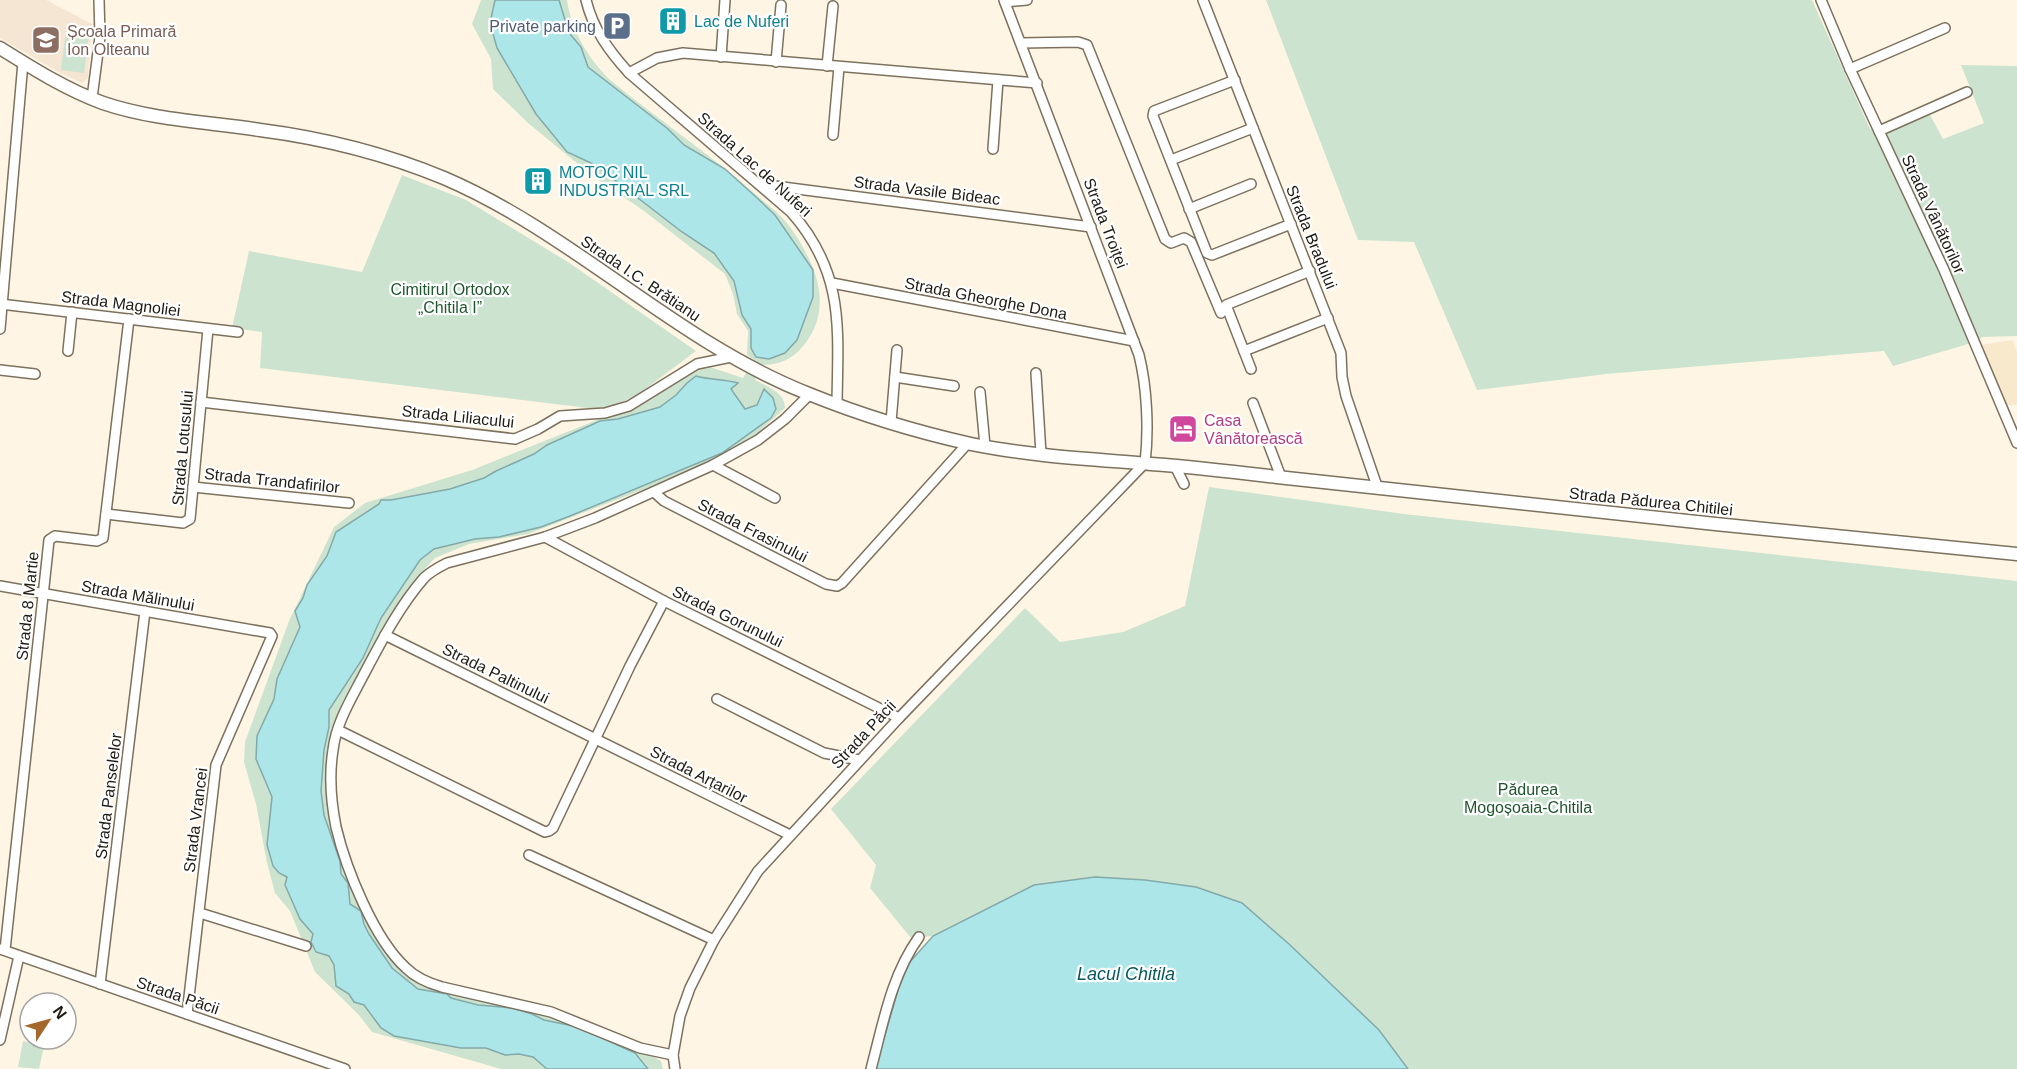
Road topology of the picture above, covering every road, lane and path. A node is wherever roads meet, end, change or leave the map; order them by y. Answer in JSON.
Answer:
{"nodes":[{"id":1,"x":99,"y":0,"type":"edge"},
{"id":2,"x":586,"y":0,"type":"edge"},
{"id":3,"x":725,"y":0,"type":"edge"},
{"id":4,"x":1027,"y":0,"type":"edge"},
{"id":5,"x":1203,"y":0,"type":"edge"},
{"id":6,"x":1821,"y":0,"type":"edge"},
{"id":7,"x":1005,"y":1,"type":"edge"},
{"id":8,"x":781,"y":5,"type":"dead end"},
{"id":9,"x":833,"y":6,"type":"dead end"},
{"id":10,"x":1945,"y":28,"type":"dead end"},
{"id":11,"x":1021,"y":42,"type":"junction"},
{"id":12,"x":0,"y":48,"type":"edge"},
{"id":13,"x":721,"y":57,"type":"junction"},
{"id":14,"x":776,"y":62,"type":"junction"},
{"id":15,"x":23,"y":63,"type":"junction"},
{"id":16,"x":827,"y":66,"type":"junction"},
{"id":17,"x":839,"y":67,"type":"junction"},
{"id":18,"x":1850,"y":69,"type":"junction"},
{"id":19,"x":629,"y":73,"type":"junction"},
{"id":20,"x":998,"y":80,"type":"junction"},
{"id":21,"x":1235,"y":80,"type":"junction"},
{"id":22,"x":1037,"y":83,"type":"junction"},
{"id":23,"x":1967,"y":92,"type":"dead end"},
{"id":24,"x":92,"y":98,"type":"junction"},
{"id":25,"x":1254,"y":128,"type":"junction"},
{"id":26,"x":1879,"y":132,"type":"junction"},
{"id":27,"x":833,"y":135,"type":"dead end"},
{"id":28,"x":993,"y":149,"type":"dead end"},
{"id":29,"x":1171,"y":160,"type":"junction"},
{"id":30,"x":759,"y":184,"type":"junction"},
{"id":31,"x":1251,"y":184,"type":"dead end"},
{"id":32,"x":1189,"y":209,"type":"junction"},
{"id":33,"x":1291,"y":224,"type":"junction"},
{"id":34,"x":1092,"y":227,"type":"junction"},
{"id":35,"x":1310,"y":271,"type":"junction"},
{"id":36,"x":832,"y":284,"type":"junction"},
{"id":37,"x":1,"y":304,"type":"edge"},
{"id":38,"x":72,"y":312,"type":"junction"},
{"id":39,"x":1221,"y":313,"type":"dead end"},
{"id":40,"x":1328,"y":318,"type":"junction"},
{"id":41,"x":129,"y":320,"type":"junction"},
{"id":42,"x":0,"y":328,"type":"edge"},
{"id":43,"x":208,"y":329,"type":"junction"},
{"id":44,"x":238,"y":332,"type":"dead end"},
{"id":45,"x":1134,"y":341,"type":"junction"},
{"id":46,"x":897,"y":350,"type":"dead end"},
{"id":47,"x":68,"y":351,"type":"dead end"},
{"id":48,"x":1244,"y":351,"type":"junction"},
{"id":49,"x":731,"y":357,"type":"junction"},
{"id":50,"x":1251,"y":369,"type":"dead end"},
{"id":51,"x":0,"y":370,"type":"edge"},
{"id":52,"x":35,"y":374,"type":"dead end"},
{"id":53,"x":1036,"y":374,"type":"dead end"},
{"id":54,"x":895,"y":377,"type":"junction"},
{"id":55,"x":954,"y":386,"type":"dead end"},
{"id":56,"x":980,"y":392,"type":"dead end"},
{"id":57,"x":809,"y":394,"type":"junction"},
{"id":58,"x":201,"y":402,"type":"junction"},
{"id":59,"x":1253,"y":403,"type":"dead end"},
{"id":60,"x":837,"y":404,"type":"junction"},
{"id":61,"x":2005,"y":417,"type":"junction"},
{"id":62,"x":2017,"y":418,"type":"edge"},
{"id":63,"x":891,"y":422,"type":"junction"},
{"id":64,"x":2017,"y":442,"type":"edge"},
{"id":65,"x":968,"y":443,"type":"junction"},
{"id":66,"x":985,"y":446,"type":"junction"},
{"id":67,"x":1041,"y":454,"type":"junction"},
{"id":68,"x":1145,"y":463,"type":"junction"},
{"id":69,"x":713,"y":465,"type":"junction"},
{"id":70,"x":1175,"y":466,"type":"junction"},
{"id":71,"x":1281,"y":477,"type":"junction"},
{"id":72,"x":1184,"y":484,"type":"dead end"},
{"id":73,"x":193,"y":487,"type":"junction"},
{"id":74,"x":1378,"y":489,"type":"junction"},
{"id":75,"x":654,"y":492,"type":"junction"},
{"id":76,"x":775,"y":498,"type":"dead end"},
{"id":77,"x":349,"y":503,"type":"dead end"},
{"id":78,"x":106,"y":514,"type":"junction"},
{"id":79,"x":546,"y":537,"type":"junction"},
{"id":80,"x":2017,"y":554,"type":"edge"},
{"id":81,"x":0,"y":586,"type":"edge"},
{"id":82,"x":43,"y":594,"type":"junction"},
{"id":83,"x":664,"y":601,"type":"junction"},
{"id":84,"x":145,"y":612,"type":"junction"},
{"id":85,"x":271,"y":634,"type":"joint"},
{"id":86,"x":385,"y":635,"type":"junction"},
{"id":87,"x":717,"y":699,"type":"dead end"},
{"id":88,"x":899,"y":718,"type":"junction"},
{"id":89,"x":338,"y":730,"type":"junction"},
{"id":90,"x":595,"y":738,"type":"junction"},
{"id":91,"x":859,"y":760,"type":"junction"},
{"id":92,"x":790,"y":836,"type":"junction"},
{"id":93,"x":529,"y":855,"type":"dead end"},
{"id":94,"x":200,"y":913,"type":"junction"},
{"id":95,"x":919,"y":938,"type":"dead end"},
{"id":96,"x":714,"y":940,"type":"junction"},
{"id":97,"x":306,"y":946,"type":"dead end"},
{"id":98,"x":2,"y":950,"type":"edge"},
{"id":99,"x":20,"y":956,"type":"junction"},
{"id":100,"x":100,"y":984,"type":"junction"},
{"id":101,"x":187,"y":1014,"type":"junction"},
{"id":102,"x":2,"y":1022,"type":"edge"},
{"id":103,"x":0,"y":1040,"type":"edge"},
{"id":104,"x":673,"y":1055,"type":"junction"},
{"id":105,"x":345,"y":1069,"type":"edge"},
{"id":106,"x":675,"y":1069,"type":"edge"},
{"id":107,"x":871,"y":1069,"type":"edge"}],
"edges":[{"from":1,"to":24,"type":"street"},
{"from":2,"to":19,"type":"street","name":"Strada Lac de Nuferi"},
{"from":3,"to":13,"type":"street"},
{"from":4,"to":7,"type":"street"},
{"from":5,"to":21,"type":"street","name":"Strada Bradului"},
{"from":6,"to":18,"type":"street","name":"Strada Vânătorilor"},
{"from":7,"to":11,"type":"street","name":"Strada Troiței"},
{"from":8,"to":14,"type":"street"},
{"from":9,"to":16,"type":"street"},
{"from":10,"to":18,"type":"street"},
{"from":11,"to":22,"type":"street","name":"Strada Troiței"},
{"from":11,"to":39,"type":"street"},
{"from":12,"to":15,"type":"main road","name":"Strada I.C. Brătianu"},
{"from":13,"to":14,"type":"street"},
{"from":13,"to":19,"type":"street"},
{"from":14,"to":16,"type":"street"},
{"from":15,"to":24,"type":"main road","name":"Strada I.C. Brătianu"},
{"from":15,"to":37,"type":"street"},
{"from":16,"to":17,"type":"street"},
{"from":17,"to":20,"type":"street"},
{"from":17,"to":27,"type":"street"},
{"from":18,"to":26,"type":"street","name":"Strada Vânătorilor"},
{"from":19,"to":30,"type":"street","name":"Strada Lac de Nuferi"},
{"from":20,"to":22,"type":"street"},
{"from":20,"to":28,"type":"street"},
{"from":21,"to":25,"type":"street","name":"Strada Bradului"},
{"from":21,"to":29,"type":"street"},
{"from":22,"to":34,"type":"street","name":"Strada Troiței"},
{"from":23,"to":26,"type":"street"},
{"from":24,"to":49,"type":"main road","name":"Strada I.C. Brătianu"},
{"from":25,"to":29,"type":"street"},
{"from":25,"to":33,"type":"street","name":"Strada Bradului"},
{"from":26,"to":61,"type":"street","name":"Strada Vânătorilor"},
{"from":29,"to":32,"type":"street"},
{"from":30,"to":34,"type":"street","name":"Strada Vasile Bideac"},
{"from":30,"to":36,"type":"street","name":"Strada Lac de Nuferi"},
{"from":31,"to":32,"type":"street"},
{"from":32,"to":33,"type":"street"},
{"from":33,"to":35,"type":"street","name":"Strada Bradului"},
{"from":34,"to":45,"type":"street","name":"Strada Troiței"},
{"from":35,"to":40,"type":"street","name":"Strada Bradului"},
{"from":35,"to":48,"type":"street"},
{"from":36,"to":45,"type":"street","name":"Strada Gheorghe Dona"},
{"from":36,"to":60,"type":"street","name":"Strada Lac de Nuferi"},
{"from":37,"to":38,"type":"street","name":"Strada Magnoliei"},
{"from":37,"to":42,"type":"street"},
{"from":38,"to":41,"type":"street","name":"Strada Magnoliei"},
{"from":38,"to":47,"type":"street"},
{"from":40,"to":48,"type":"street"},
{"from":40,"to":74,"type":"street","name":"Strada Bradului"},
{"from":41,"to":43,"type":"street","name":"Strada Magnoliei"},
{"from":41,"to":78,"type":"street","name":"Strada 8 Martie"},
{"from":43,"to":44,"type":"street","name":"Strada Magnoliei"},
{"from":43,"to":58,"type":"street","name":"Strada Lotusului"},
{"from":45,"to":68,"type":"street","name":"Strada Troiței"},
{"from":46,"to":54,"type":"street"},
{"from":48,"to":50,"type":"street"},
{"from":49,"to":57,"type":"main road","name":"Strada I.C. Brătianu"},
{"from":49,"to":58,"type":"street","name":"Strada Liliacului"},
{"from":51,"to":52,"type":"street"},
{"from":53,"to":67,"type":"street"},
{"from":54,"to":55,"type":"street"},
{"from":54,"to":63,"type":"street"},
{"from":56,"to":66,"type":"street"},
{"from":57,"to":60,"type":"main road","name":"Strada I.C. Brătianu"},
{"from":57,"to":69,"type":"street"},
{"from":58,"to":73,"type":"street","name":"Strada Lotusului"},
{"from":59,"to":71,"type":"street"},
{"from":60,"to":63,"type":"main road","name":"Strada I.C. Brătianu"},
{"from":61,"to":62,"type":"street"},
{"from":61,"to":64,"type":"street","name":"Strada Vânătorilor"},
{"from":63,"to":65,"type":"main road","name":"Strada I.C. Brătianu"},
{"from":65,"to":66,"type":"main road","name":"Strada I.C. Brătianu"},
{"from":65,"to":75,"type":"street","name":"Strada Frasinului"},
{"from":66,"to":67,"type":"main road","name":"Strada I.C. Brătianu"},
{"from":67,"to":68,"type":"main road","name":"Strada I.C. Brătianu"},
{"from":68,"to":70,"type":"main road","name":"Strada I.C. Brătianu"},
{"from":68,"to":88,"type":"street","name":"Strada Păcii"},
{"from":69,"to":75,"type":"street"},
{"from":69,"to":76,"type":"street"},
{"from":70,"to":71,"type":"main road","name":"Strada I.C. Brătianu"},
{"from":70,"to":72,"type":"street"},
{"from":71,"to":74,"type":"main road","name":"Strada Pădurea Chitilei"},
{"from":73,"to":77,"type":"street","name":"Strada Trandafirilor"},
{"from":73,"to":78,"type":"street","name":"Strada Lotusului"},
{"from":74,"to":80,"type":"main road","name":"Strada Pădurea Chitilei"},
{"from":75,"to":79,"type":"street"},
{"from":78,"to":82,"type":"street","name":"Strada 8 Martie"},
{"from":79,"to":83,"type":"street","name":"Strada Gorunului"},
{"from":79,"to":86,"type":"street"},
{"from":81,"to":82,"type":"street","name":"Strada Mălinului"},
{"from":82,"to":84,"type":"street","name":"Strada Mălinului"},
{"from":82,"to":98,"type":"street","name":"Strada 8 Martie"},
{"from":83,"to":88,"type":"street","name":"Strada Gorunului"},
{"from":83,"to":90,"type":"street"},
{"from":84,"to":85,"type":"street","name":"Strada Mălinului"},
{"from":84,"to":100,"type":"street","name":"Strada Panselelor"},
{"from":85,"to":94,"type":"street","name":"Strada Vrancei"},
{"from":86,"to":89,"type":"street"},
{"from":86,"to":90,"type":"street","name":"Strada Paltinului"},
{"from":87,"to":91,"type":"street"},
{"from":88,"to":91,"type":"street","name":"Strada Păcii"},
{"from":89,"to":90,"type":"street"},
{"from":89,"to":104,"type":"street"},
{"from":90,"to":92,"type":"street","name":"Strada Arțarilor"},
{"from":91,"to":92,"type":"street","name":"Strada Păcii"},
{"from":92,"to":96,"type":"street","name":"Strada Păcii"},
{"from":93,"to":96,"type":"street"},
{"from":94,"to":97,"type":"street"},
{"from":94,"to":101,"type":"street","name":"Strada Vrancei"},
{"from":95,"to":107,"type":"street"},
{"from":96,"to":104,"type":"street","name":"Strada Păcii"},
{"from":98,"to":99,"type":"street","name":"Strada Păcii"},
{"from":99,"to":100,"type":"street","name":"Strada Păcii"},
{"from":99,"to":102,"type":"street"},
{"from":100,"to":101,"type":"street","name":"Strada Păcii"},
{"from":101,"to":105,"type":"street","name":"Strada Păcii"},
{"from":102,"to":103,"type":"street"},
{"from":104,"to":106,"type":"street","name":"Strada Păcii"}]}
